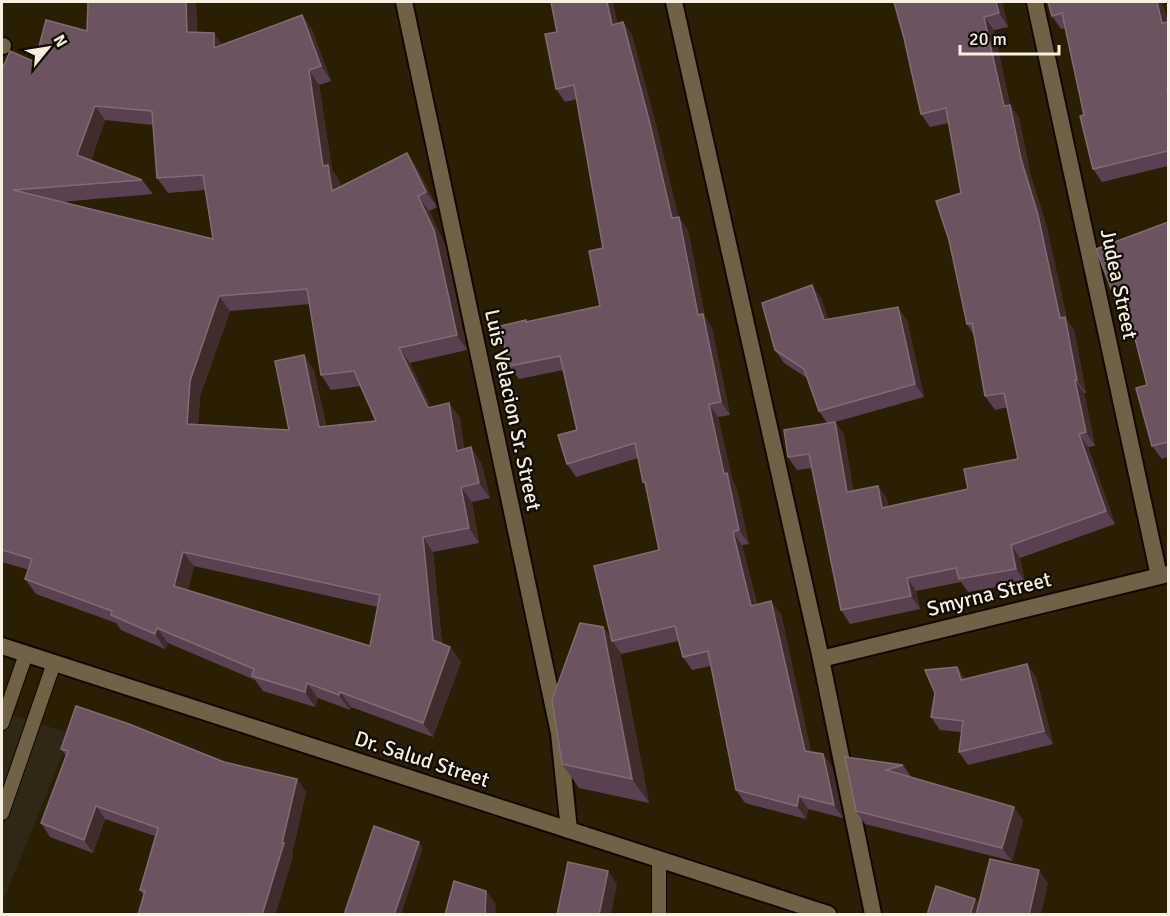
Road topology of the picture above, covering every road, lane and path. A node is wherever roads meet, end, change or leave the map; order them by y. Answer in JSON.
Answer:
{"nodes":[{"id":1,"x":404,"y":2,"type":"edge"},
{"id":2,"x":674,"y":2,"type":"edge"},
{"id":3,"x":1035,"y":2,"type":"edge"},
{"id":4,"x":1164,"y":575,"type":"edge"},
{"id":5,"x":2,"y":646,"type":"edge"},
{"id":6,"x":26,"y":654,"type":"junction"},
{"id":7,"x":821,"y":658,"type":"junction"},
{"id":8,"x":54,"y":663,"type":"junction"},
{"id":9,"x":2,"y":723,"type":"edge"},
{"id":10,"x":2,"y":813,"type":"edge"},
{"id":11,"x":569,"y":830,"type":"junction"},
{"id":12,"x":659,"y":860,"type":"junction"},
{"id":13,"x":659,"y":915,"type":"edge"},
{"id":14,"x":828,"y":915,"type":"edge"},
{"id":15,"x":873,"y":915,"type":"edge"}],
"edges":[{"from":1,"to":11,"type":"street","name":"Luis Velacion Sr. Street"},
{"from":2,"to":7,"type":"street"},
{"from":3,"to":4,"type":"street","name":"Judea Street"},
{"from":4,"to":7,"type":"street","name":"Smyrna Street"},
{"from":5,"to":6,"type":"street","name":"Dr. Salud Street"},
{"from":6,"to":8,"type":"street","name":"Dr. Salud Street"},
{"from":6,"to":9,"type":"lane"},
{"from":7,"to":15,"type":"street"},
{"from":8,"to":10,"type":"lane"},
{"from":8,"to":11,"type":"street","name":"Dr. Salud Street"},
{"from":11,"to":12,"type":"street","name":"Dr. Salud Street"},
{"from":12,"to":13,"type":"lane"},
{"from":12,"to":14,"type":"street","name":"Dr. Salud Street"}]}
